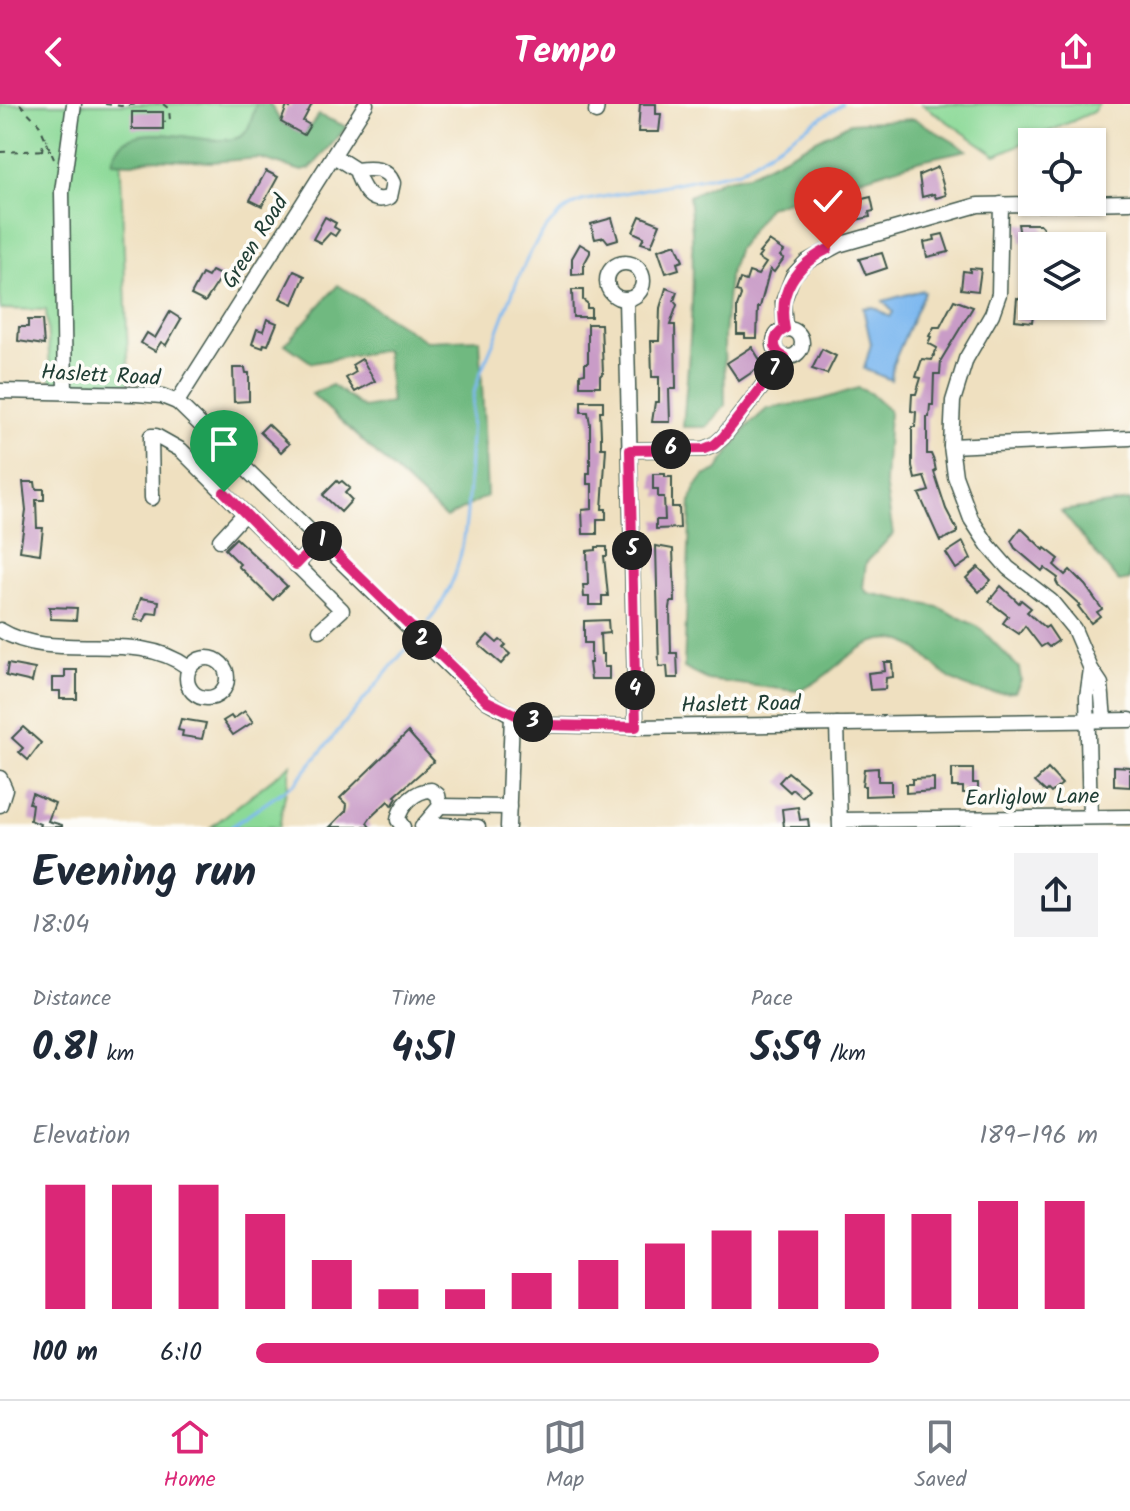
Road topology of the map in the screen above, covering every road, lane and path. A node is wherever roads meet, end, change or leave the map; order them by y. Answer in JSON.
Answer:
{"nodes":[{"id":1,"x":20,"y":104,"type":"edge"},
{"id":2,"x":74,"y":104,"type":"edge"},
{"id":3,"x":105,"y":104,"type":"edge"},
{"id":4,"x":141,"y":104,"type":"edge"},
{"id":5,"x":163,"y":104,"type":"edge"},
{"id":6,"x":366,"y":104,"type":"edge"},
{"id":7,"x":163,"y":122,"type":"dead end"},
{"id":8,"x":48,"y":139,"type":"junction"},
{"id":9,"x":52,"y":149,"type":"junction"},
{"id":10,"x":42,"y":151,"type":"junction"},
{"id":11,"x":0,"y":152,"type":"edge"},
{"id":12,"x":334,"y":156,"type":"junction"},
{"id":13,"x":55,"y":163,"type":"dead end"},
{"id":14,"x":356,"y":170,"type":"dead end"},
{"id":15,"x":1130,"y":202,"type":"edge"},
{"id":16,"x":1001,"y":204,"type":"junction"},
{"id":17,"x":626,"y":299,"type":"dead end"},
{"id":18,"x":785,"y":329,"type":"junction"},
{"id":19,"x":785,"y":357,"type":"junction"},
{"id":20,"x":0,"y":391,"type":"edge"},
{"id":21,"x":65,"y":392,"type":"junction"},
{"id":22,"x":177,"y":402,"type":"junction"},
{"id":23,"x":1130,"y":438,"type":"edge"},
{"id":24,"x":951,"y":446,"type":"junction"},
{"id":25,"x":630,"y":450,"type":"junction"},
{"id":26,"x":152,"y":498,"type":"dead end"},
{"id":27,"x":245,"y":513,"type":"junction"},
{"id":28,"x":321,"y":539,"type":"junction"},
{"id":29,"x":220,"y":540,"type":"dead end"},
{"id":30,"x":296,"y":565,"type":"junction"},
{"id":31,"x":0,"y":630,"type":"edge"},
{"id":32,"x":320,"y":630,"type":"dead end"},
{"id":33,"x":189,"y":668,"type":"dead end"},
{"id":34,"x":1091,"y":669,"type":"junction"},
{"id":35,"x":512,"y":715,"type":"junction"},
{"id":36,"x":1088,"y":720,"type":"junction"},
{"id":37,"x":1104,"y":720,"type":"junction"},
{"id":38,"x":1130,"y":720,"type":"edge"},
{"id":39,"x":837,"y":724,"type":"junction"},
{"id":40,"x":636,"y":727,"type":"junction"},
{"id":41,"x":0,"y":778,"type":"edge"},
{"id":42,"x":0,"y":805,"type":"edge"},
{"id":43,"x":440,"y":806,"type":"junction"},
{"id":44,"x":509,"y":807,"type":"junction"},
{"id":45,"x":1090,"y":816,"type":"junction"},
{"id":46,"x":1130,"y":817,"type":"edge"},
{"id":47,"x":990,"y":823,"type":"edge"},
{"id":48,"x":840,"y":824,"type":"edge"},
{"id":49,"x":399,"y":825,"type":"edge"},
{"id":50,"x":424,"y":826,"type":"edge"},
{"id":51,"x":478,"y":827,"type":"edge"},
{"id":52,"x":508,"y":827,"type":"edge"}],
"edges":[{"from":1,"to":8,"type":"path"},
{"from":2,"to":21,"type":"street"},
{"from":3,"to":4,"type":"path"},
{"from":5,"to":7,"type":"path"},
{"from":6,"to":12,"type":"street","name":"Green Road"},
{"from":8,"to":9,"type":"path"},
{"from":8,"to":10,"type":"path"},
{"from":9,"to":10,"type":"path"},
{"from":9,"to":13,"type":"path"},
{"from":10,"to":11,"type":"path"},
{"from":12,"to":14,"type":"street"},
{"from":12,"to":22,"type":"street","name":"Green Road"},
{"from":15,"to":16,"type":"street"},
{"from":16,"to":18,"type":"street"},
{"from":16,"to":24,"type":"street"},
{"from":17,"to":25,"type":"street"},
{"from":18,"to":19,"type":"street"},
{"from":18,"to":19,"type":"street"},
{"from":19,"to":25,"type":"street"},
{"from":20,"to":21,"type":"street","name":"Haslett Road"},
{"from":21,"to":22,"type":"street","name":"Haslett Road"},
{"from":22,"to":28,"type":"street","name":"Haslett Road"},
{"from":23,"to":24,"type":"street"},
{"from":24,"to":34,"type":"street"},
{"from":25,"to":40,"type":"street"},
{"from":26,"to":27,"type":"street"},
{"from":27,"to":29,"type":"street"},
{"from":27,"to":30,"type":"street"},
{"from":28,"to":30,"type":"street"},
{"from":28,"to":35,"type":"street","name":"Haslett Road"},
{"from":30,"to":32,"type":"street"},
{"from":31,"to":33,"type":"street"},
{"from":34,"to":36,"type":"street"},
{"from":34,"to":37,"type":"street"},
{"from":35,"to":40,"type":"street","name":"Haslett Road"},
{"from":35,"to":44,"type":"street"},
{"from":36,"to":37,"type":"street","name":"Haslett Road"},
{"from":36,"to":39,"type":"street","name":"Haslett Road"},
{"from":36,"to":45,"type":"street"},
{"from":37,"to":38,"type":"street","name":"Haslett Road"},
{"from":39,"to":40,"type":"street","name":"Haslett Road"},
{"from":39,"to":48,"type":"street"},
{"from":41,"to":42,"type":"street"},
{"from":43,"to":44,"type":"street"},
{"from":43,"to":49,"type":"street"},
{"from":43,"to":50,"type":"street"},
{"from":44,"to":52,"type":"street"},
{"from":45,"to":46,"type":"street","name":"Earliglow Lane"},
{"from":45,"to":47,"type":"street","name":"Earliglow Lane"},
{"from":47,"to":48,"type":"street","name":"Earliglow Lane"},
{"from":50,"to":51,"type":"street"}]}
